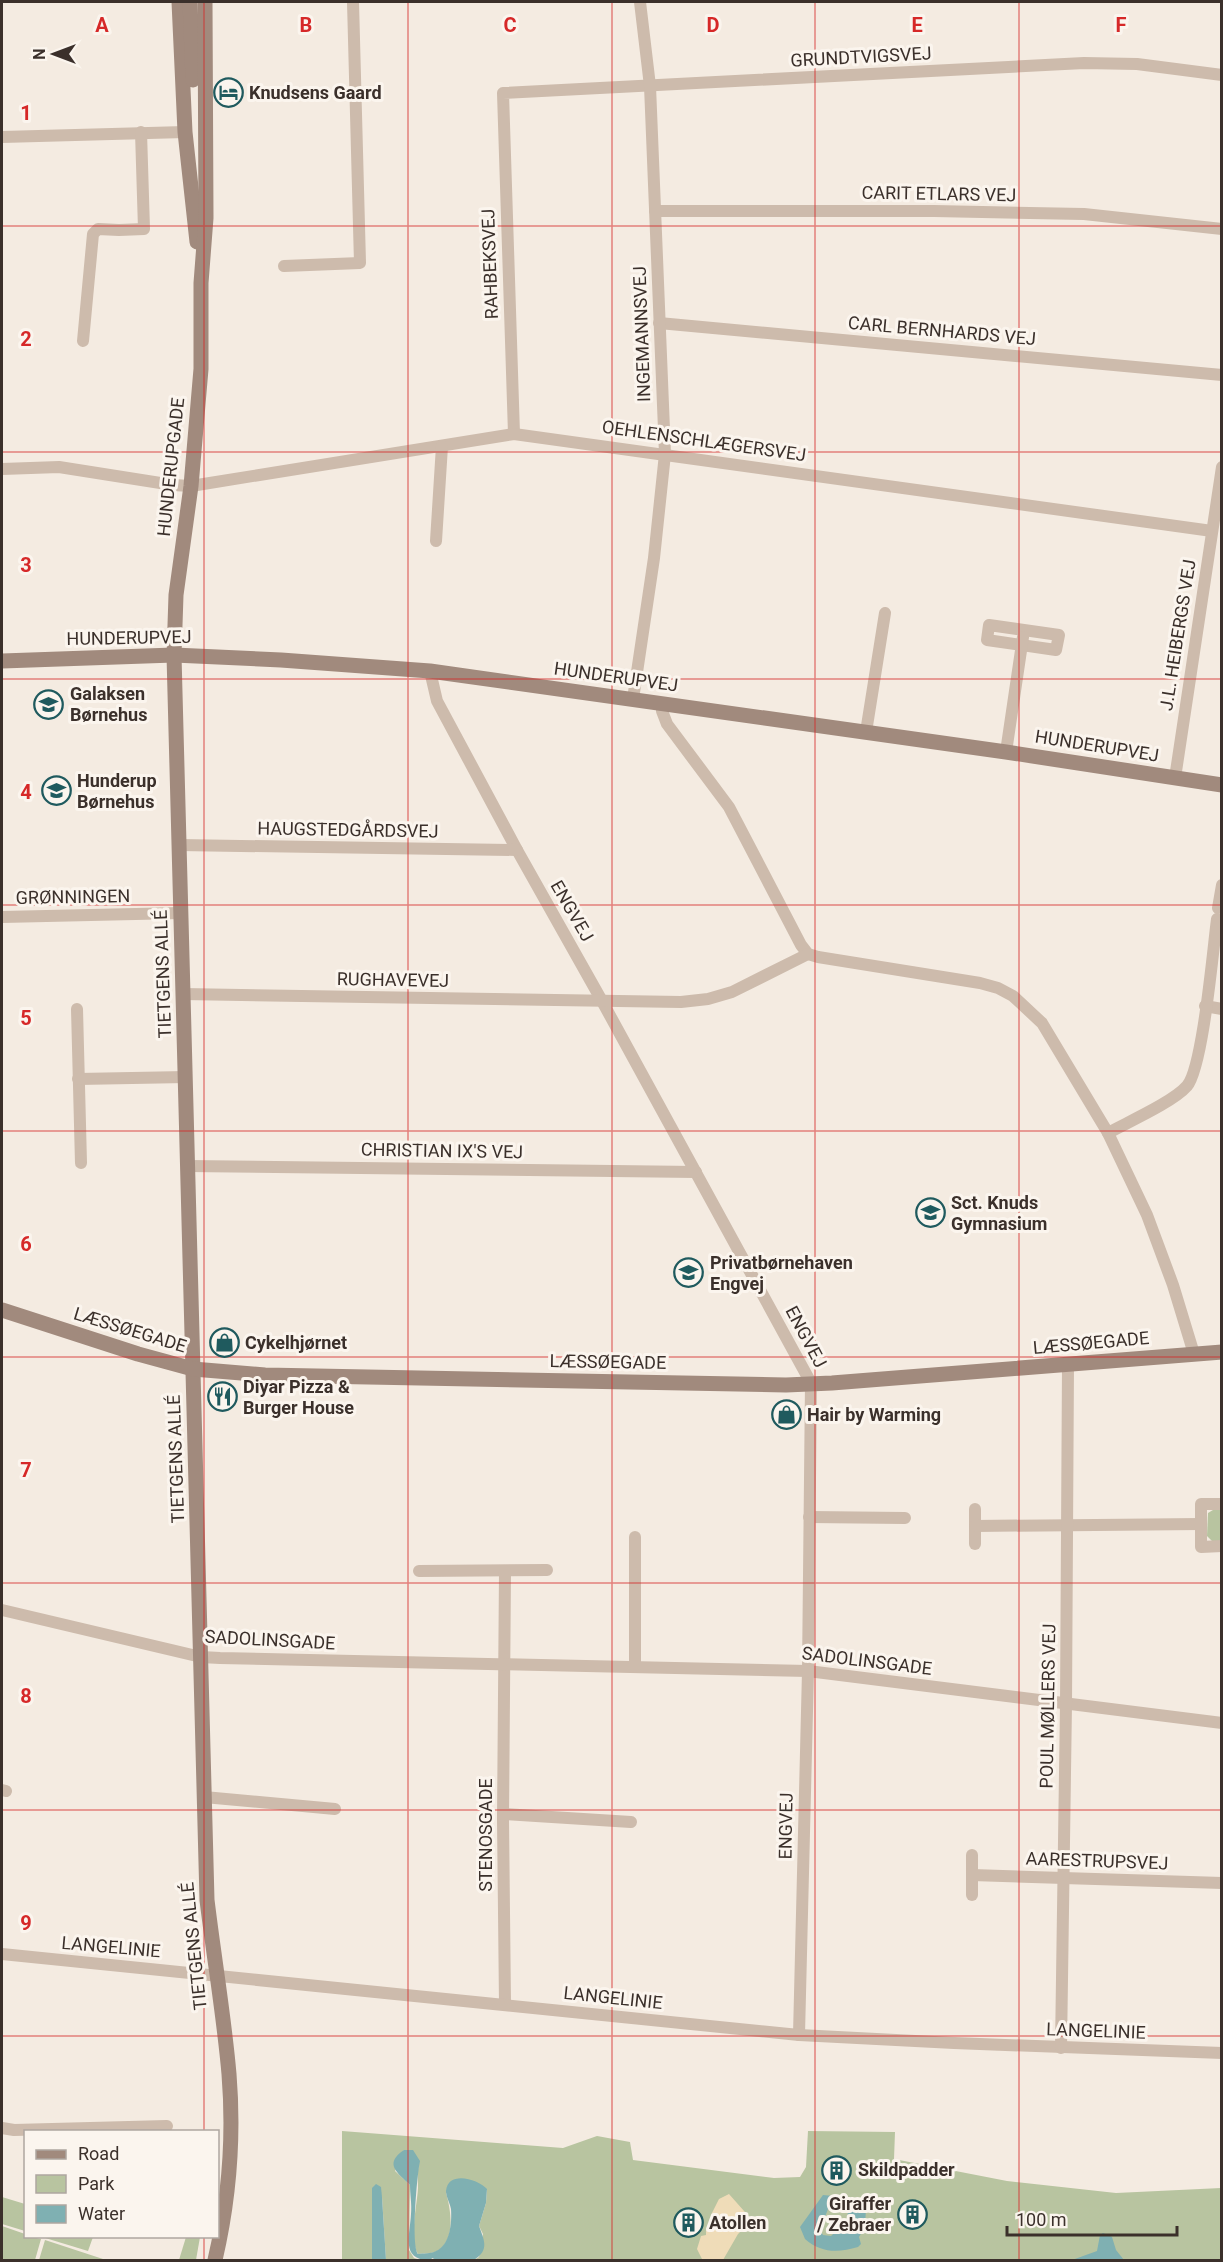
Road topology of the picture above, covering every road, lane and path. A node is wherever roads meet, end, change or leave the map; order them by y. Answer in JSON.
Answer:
{"nodes":[{"id":1,"x":179,"y":2,"type":"edge"},
{"id":2,"x":190,"y":2,"type":"edge"},
{"id":3,"x":205,"y":2,"type":"edge"},
{"id":4,"x":353,"y":2,"type":"edge"},
{"id":5,"x":640,"y":2,"type":"edge"},
{"id":6,"x":1221,"y":75,"type":"edge"},
{"id":7,"x":650,"y":86,"type":"junction"},
{"id":8,"x":503,"y":93,"type":"joint"},
{"id":9,"x":141,"y":132,"type":"junction"},
{"id":10,"x":185,"y":132,"type":"junction"},
{"id":11,"x":2,"y":137,"type":"edge"},
{"id":12,"x":205,"y":143,"type":"junction"},
{"id":13,"x":655,"y":211,"type":"junction"},
{"id":14,"x":1221,"y":229,"type":"edge"},
{"id":15,"x":284,"y":266,"type":"dead end"},
{"id":16,"x":201,"y":283,"type":"junction"},
{"id":17,"x":659,"y":322,"type":"junction"},
{"id":18,"x":83,"y":341,"type":"dead end"},
{"id":19,"x":1221,"y":375,"type":"edge"},
{"id":20,"x":514,"y":434,"type":"junction"},
{"id":21,"x":442,"y":446,"type":"junction"},
{"id":22,"x":665,"y":454,"type":"junction"},
{"id":23,"x":1221,"y":467,"type":"edge"},
{"id":24,"x":5,"y":469,"type":"edge"},
{"id":25,"x":191,"y":486,"type":"junction"},
{"id":26,"x":1219,"y":499,"type":"edge"},
{"id":27,"x":1212,"y":531,"type":"junction"},
{"id":28,"x":436,"y":541,"type":"dead end"},
{"id":29,"x":885,"y":613,"type":"dead end"},
{"id":30,"x":1024,"y":630,"type":"junction"},
{"id":31,"x":1022,"y":645,"type":"junction"},
{"id":32,"x":174,"y":655,"type":"junction"},
{"id":33,"x":2,"y":661,"type":"edge"},
{"id":34,"x":430,"y":671,"type":"junction"},
{"id":35,"x":633,"y":699,"type":"junction"},
{"id":36,"x":663,"y":703,"type":"junction"},
{"id":37,"x":866,"y":732,"type":"junction"},
{"id":38,"x":1006,"y":752,"type":"junction"},
{"id":39,"x":1175,"y":778,"type":"junction"},
{"id":40,"x":1221,"y":785,"type":"edge"},
{"id":41,"x":179,"y":845,"type":"junction"},
{"id":42,"x":517,"y":850,"type":"junction"},
{"id":43,"x":1221,"y":885,"type":"edge"},
{"id":44,"x":180,"y":913,"type":"junction"},
{"id":45,"x":2,"y":917,"type":"edge"},
{"id":46,"x":808,"y":954,"type":"junction"},
{"id":47,"x":183,"y":994,"type":"junction"},
{"id":48,"x":602,"y":1001,"type":"junction"},
{"id":49,"x":1205,"y":1006,"type":"junction"},
{"id":50,"x":77,"y":1009,"type":"dead end"},
{"id":51,"x":1221,"y":1009,"type":"edge"},
{"id":52,"x":186,"y":1077,"type":"junction"},
{"id":53,"x":78,"y":1079,"type":"junction"},
{"id":54,"x":1108,"y":1133,"type":"junction"},
{"id":55,"x":81,"y":1163,"type":"dead end"},
{"id":56,"x":187,"y":1166,"type":"junction"},
{"id":57,"x":696,"y":1172,"type":"junction"},
{"id":58,"x":2,"y":1310,"type":"edge"},
{"id":59,"x":1221,"y":1352,"type":"edge"},
{"id":60,"x":1194,"y":1354,"type":"junction"},
{"id":61,"x":1068,"y":1365,"type":"junction"},
{"id":62,"x":193,"y":1369,"type":"junction"},
{"id":63,"x":811,"y":1383,"type":"junction"},
{"id":64,"x":1221,"y":1504,"type":"edge"},
{"id":65,"x":975,"y":1509,"type":"dead end"},
{"id":66,"x":809,"y":1517,"type":"junction"},
{"id":67,"x":906,"y":1518,"type":"dead end"},
{"id":68,"x":1201,"y":1524,"type":"junction"},
{"id":69,"x":975,"y":1526,"type":"junction"},
{"id":70,"x":1067,"y":1527,"type":"junction"},
{"id":71,"x":635,"y":1537,"type":"dead end"},
{"id":72,"x":975,"y":1544,"type":"dead end"},
{"id":73,"x":1221,"y":1546,"type":"edge"},
{"id":74,"x":419,"y":1570,"type":"dead end"},
{"id":75,"x":505,"y":1570,"type":"junction"},
{"id":76,"x":547,"y":1570,"type":"dead end"},
{"id":77,"x":2,"y":1610,"type":"edge"},
{"id":78,"x":201,"y":1657,"type":"junction"},
{"id":79,"x":506,"y":1666,"type":"junction"},
{"id":80,"x":635,"y":1667,"type":"junction"},
{"id":81,"x":808,"y":1671,"type":"junction"},
{"id":82,"x":1066,"y":1704,"type":"junction"},
{"id":83,"x":1221,"y":1724,"type":"edge"},
{"id":84,"x":204,"y":1797,"type":"junction"},
{"id":85,"x":335,"y":1809,"type":"dead end"},
{"id":86,"x":503,"y":1814,"type":"junction"},
{"id":87,"x":631,"y":1822,"type":"dead end"},
{"id":88,"x":972,"y":1856,"type":"dead end"},
{"id":89,"x":972,"y":1875,"type":"junction"},
{"id":90,"x":1063,"y":1878,"type":"junction"},
{"id":91,"x":1221,"y":1883,"type":"edge"},
{"id":92,"x":972,"y":1895,"type":"dead end"},
{"id":93,"x":2,"y":1954,"type":"edge"},
{"id":94,"x":215,"y":1975,"type":"junction"},
{"id":95,"x":506,"y":2005,"type":"junction"},
{"id":96,"x":799,"y":2035,"type":"junction"},
{"id":97,"x":1060,"y":2048,"type":"junction"},
{"id":98,"x":1221,"y":2054,"type":"edge"},
{"id":99,"x":167,"y":2126,"type":"dead end"},
{"id":100,"x":2,"y":2128,"type":"edge"},
{"id":101,"x":215,"y":2260,"type":"edge"}],
"edges":[{"from":1,"to":10,"type":"main road","name":"HUNDERUPGADE"},
{"from":2,"to":12,"type":"main road"},
{"from":3,"to":12,"type":"main road","name":"HUNDERUPGADE"},
{"from":4,"to":15,"type":"street"},
{"from":5,"to":7,"type":"street","name":"INGEMANNSVEJ"},
{"from":6,"to":7,"type":"street","name":"GRUNDTVIGSVEJ"},
{"from":7,"to":8,"type":"street","name":"GRUNDTVIGSVEJ"},
{"from":7,"to":13,"type":"street","name":"INGEMANNSVEJ"},
{"from":8,"to":20,"type":"street","name":"RAHBEKSVEJ"},
{"from":9,"to":10,"type":"street"},
{"from":9,"to":11,"type":"street"},
{"from":9,"to":18,"type":"street"},
{"from":10,"to":16,"type":"main road","name":"HUNDERUPGADE"},
{"from":12,"to":16,"type":"main road","name":"HUNDERUPGADE"},
{"from":13,"to":14,"type":"street","name":"CARIT ETLARS VEJ"},
{"from":13,"to":17,"type":"street","name":"INGEMANNSVEJ"},
{"from":16,"to":25,"type":"main road","name":"HUNDERUPGADE"},
{"from":17,"to":19,"type":"street","name":"CARL BERNHARDS VEJ"},
{"from":17,"to":22,"type":"street","name":"INGEMANNSVEJ"},
{"from":20,"to":21,"type":"street","name":"OEHLENSCHLÆGERSVEJ"},
{"from":20,"to":22,"type":"street","name":"OEHLENSCHLÆGERSVEJ"},
{"from":21,"to":25,"type":"street","name":"OEHLENSCHLÆGERSVEJ"},
{"from":21,"to":28,"type":"street"},
{"from":22,"to":27,"type":"street","name":"OEHLENSCHLÆGERSVEJ"},
{"from":22,"to":35,"type":"street","name":"INGEMANNSVEJ"},
{"from":23,"to":26,"type":"street","name":"J.L. HEIBERGS VEJ"},
{"from":24,"to":25,"type":"street","name":"OEHLENSCHLÆGERSVEJ"},
{"from":25,"to":32,"type":"main road","name":"HUNDERUPGADE"},
{"from":26,"to":27,"type":"street","name":"J.L. HEIBERGS VEJ"},
{"from":27,"to":39,"type":"street","name":"J.L. HEIBERGS VEJ"},
{"from":29,"to":37,"type":"street"},
{"from":30,"to":31,"type":"street"},
{"from":30,"to":31,"type":"street"},
{"from":30,"to":31,"type":"street"},
{"from":31,"to":38,"type":"street"},
{"from":32,"to":33,"type":"main road","name":"HUNDERUPVEJ"},
{"from":32,"to":34,"type":"main road","name":"HUNDERUPVEJ"},
{"from":32,"to":41,"type":"main road","name":"TIETGENS ALLÉ"},
{"from":34,"to":35,"type":"main road","name":"HUNDERUPVEJ"},
{"from":34,"to":42,"type":"street","name":"ENGVEJ"},
{"from":35,"to":36,"type":"main road","name":"HUNDERUPVEJ"},
{"from":36,"to":37,"type":"main road","name":"HUNDERUPVEJ"},
{"from":36,"to":46,"type":"street"},
{"from":37,"to":38,"type":"main road","name":"HUNDERUPVEJ"},
{"from":38,"to":39,"type":"main road","name":"HUNDERUPVEJ"},
{"from":39,"to":40,"type":"main road","name":"HUNDERUPVEJ"},
{"from":41,"to":42,"type":"street","name":"HAUGSTEDGÅRDSVEJ"},
{"from":41,"to":44,"type":"main road","name":"TIETGENS ALLÉ"},
{"from":42,"to":48,"type":"street","name":"ENGVEJ"},
{"from":43,"to":49,"type":"street"},
{"from":44,"to":45,"type":"street","name":"GRØNNINGEN"},
{"from":44,"to":47,"type":"main road","name":"TIETGENS ALLÉ"},
{"from":46,"to":48,"type":"street","name":"RUGHAVEVEJ"},
{"from":46,"to":54,"type":"street"},
{"from":47,"to":48,"type":"street","name":"RUGHAVEVEJ"},
{"from":47,"to":52,"type":"main road","name":"TIETGENS ALLÉ"},
{"from":48,"to":57,"type":"street","name":"ENGVEJ"},
{"from":49,"to":51,"type":"street"},
{"from":49,"to":54,"type":"street"},
{"from":50,"to":53,"type":"street"},
{"from":52,"to":53,"type":"street"},
{"from":52,"to":56,"type":"main road","name":"TIETGENS ALLÉ"},
{"from":53,"to":55,"type":"street"},
{"from":54,"to":60,"type":"street"},
{"from":56,"to":57,"type":"street","name":"CHRISTIAN IX'S VEJ"},
{"from":56,"to":62,"type":"main road","name":"TIETGENS ALLÉ"},
{"from":57,"to":63,"type":"street","name":"ENGVEJ"},
{"from":58,"to":62,"type":"main road","name":"LÆSSØEGADE"},
{"from":59,"to":60,"type":"main road","name":"LÆSSØEGADE"},
{"from":60,"to":61,"type":"main road","name":"LÆSSØEGADE"},
{"from":61,"to":63,"type":"main road","name":"LÆSSØEGADE"},
{"from":61,"to":70,"type":"street","name":"POUL MØLLERS VEJ"},
{"from":62,"to":63,"type":"main road","name":"LÆSSØEGADE"},
{"from":62,"to":78,"type":"main road","name":"TIETGENS ALLÉ"},
{"from":63,"to":66,"type":"street","name":"ENGVEJ"},
{"from":64,"to":68,"type":"street"},
{"from":65,"to":69,"type":"street"},
{"from":66,"to":67,"type":"street"},
{"from":66,"to":81,"type":"street","name":"ENGVEJ"},
{"from":68,"to":70,"type":"street"},
{"from":68,"to":73,"type":"street"},
{"from":69,"to":70,"type":"street"},
{"from":69,"to":72,"type":"street"},
{"from":70,"to":82,"type":"street","name":"POUL MØLLERS VEJ"},
{"from":71,"to":80,"type":"street"},
{"from":74,"to":75,"type":"street"},
{"from":75,"to":76,"type":"street"},
{"from":75,"to":79,"type":"street"},
{"from":77,"to":78,"type":"street","name":"SADOLINSGADE"},
{"from":78,"to":79,"type":"street","name":"SADOLINSGADE"},
{"from":78,"to":84,"type":"main road","name":"TIETGENS ALLÉ"},
{"from":79,"to":80,"type":"street","name":"SADOLINSGADE"},
{"from":79,"to":86,"type":"street","name":"STENOSGADE"},
{"from":80,"to":81,"type":"street","name":"SADOLINSGADE"},
{"from":81,"to":82,"type":"street","name":"SADOLINSGADE"},
{"from":81,"to":96,"type":"street","name":"ENGVEJ"},
{"from":82,"to":83,"type":"street","name":"SADOLINSGADE"},
{"from":82,"to":90,"type":"street","name":"POUL MØLLERS VEJ"},
{"from":84,"to":85,"type":"street"},
{"from":84,"to":94,"type":"main road","name":"TIETGENS ALLÉ"},
{"from":86,"to":87,"type":"street"},
{"from":86,"to":95,"type":"street","name":"STENOSGADE"},
{"from":88,"to":89,"type":"street"},
{"from":89,"to":90,"type":"street","name":"AARESTRUPSVEJ"},
{"from":89,"to":92,"type":"street"},
{"from":90,"to":91,"type":"street","name":"AARESTRUPSVEJ"},
{"from":90,"to":97,"type":"street","name":"POUL MØLLERS VEJ"},
{"from":93,"to":94,"type":"street","name":"LANGELINIE"},
{"from":94,"to":95,"type":"street","name":"LANGELINIE"},
{"from":94,"to":101,"type":"main road","name":"TIETGENS ALLÉ"},
{"from":95,"to":96,"type":"street","name":"LANGELINIE"},
{"from":96,"to":97,"type":"street","name":"LANGELINIE"},
{"from":97,"to":98,"type":"street","name":"LANGELINIE"},
{"from":99,"to":100,"type":"street"}]}
